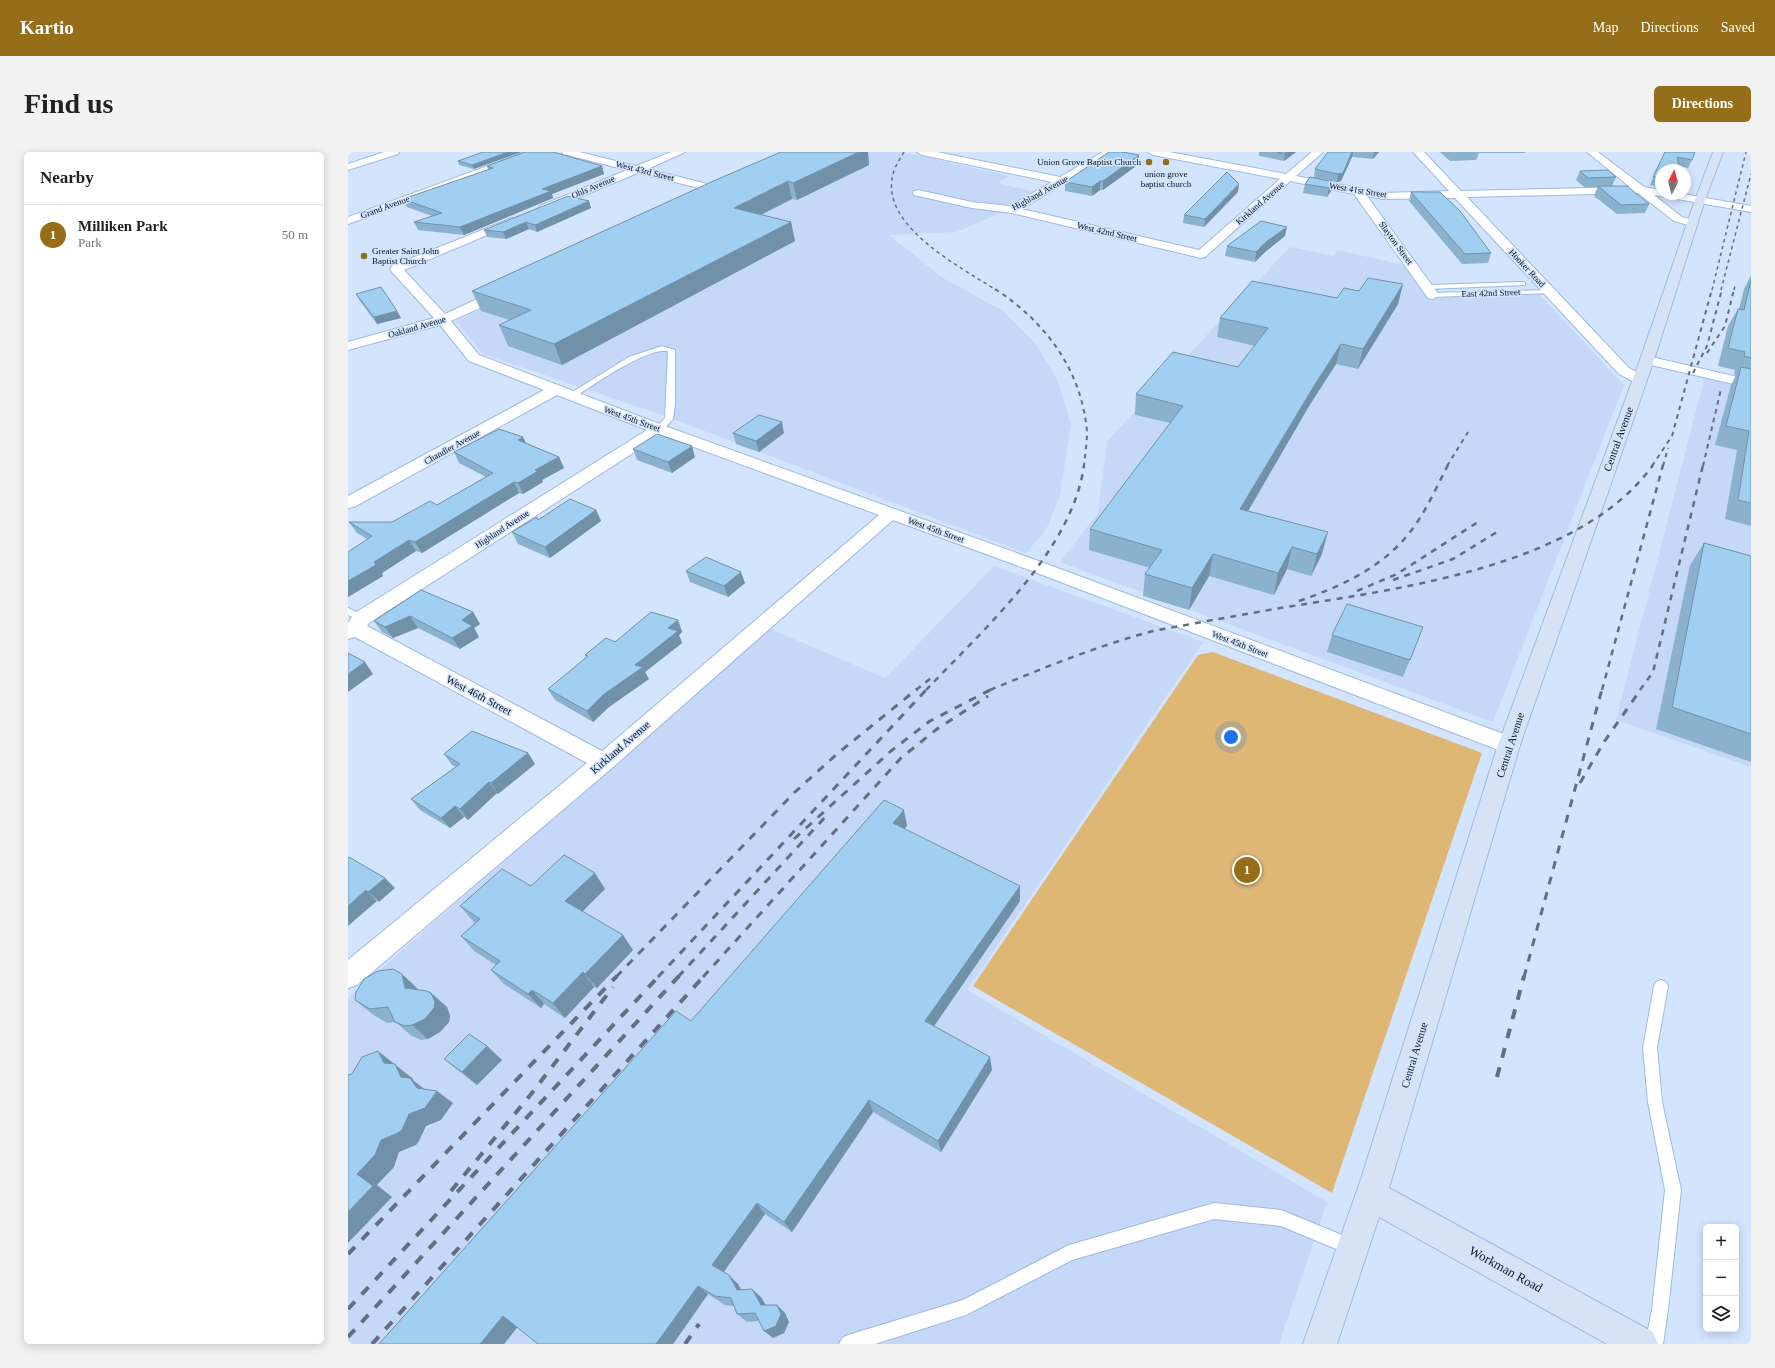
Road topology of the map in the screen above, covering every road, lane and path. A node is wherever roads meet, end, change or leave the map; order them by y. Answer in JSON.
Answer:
{"nodes":[{"id":1,"x":394,"y":152,"type":"edge"},
{"id":2,"x":534,"y":152,"type":"edge"},
{"id":3,"x":567,"y":152,"type":"edge"},
{"id":4,"x":680,"y":152,"type":"edge"},
{"id":5,"x":922,"y":152,"type":"edge"},
{"id":6,"x":1110,"y":152,"type":"edge"},
{"id":7,"x":1153,"y":152,"type":"edge"},
{"id":8,"x":1318,"y":152,"type":"edge"},
{"id":9,"x":1418,"y":152,"type":"edge"},
{"id":10,"x":1592,"y":152,"type":"edge"},
{"id":11,"x":1718,"y":152,"type":"edge"},
{"id":12,"x":358,"y":154,"type":"dead end"},
{"id":13,"x":374,"y":159,"type":"junction"},
{"id":14,"x":348,"y":167,"type":"edge"},
{"id":15,"x":637,"y":169,"type":"junction"},
{"id":16,"x":1290,"y":178,"type":"junction"},
{"id":17,"x":1062,"y":181,"type":"junction"},
{"id":18,"x":736,"y":185,"type":"edge"},
{"id":19,"x":1642,"y":190,"type":"junction"},
{"id":20,"x":723,"y":191,"type":"junction"},
{"id":21,"x":1358,"y":192,"type":"junction"},
{"id":22,"x":1655,"y":192,"type":"edge"},
{"id":23,"x":918,"y":193,"type":"dead end"},
{"id":24,"x":1458,"y":194,"type":"junction"},
{"id":25,"x":708,"y":198,"type":"edge"},
{"id":26,"x":1691,"y":198,"type":"edge"},
{"id":27,"x":1700,"y":200,"type":"junction"},
{"id":28,"x":1751,"y":209,"type":"edge"},
{"id":29,"x":1012,"y":210,"type":"junction"},
{"id":30,"x":535,"y":212,"type":"edge"},
{"id":31,"x":520,"y":218,"type":"edge"},
{"id":32,"x":348,"y":221,"type":"edge"},
{"id":33,"x":1692,"y":223,"type":"junction"},
{"id":34,"x":1201,"y":254,"type":"joint"},
{"id":35,"x":1523,"y":284,"type":"dead end"},
{"id":36,"x":515,"y":287,"type":"edge"},
{"id":37,"x":1430,"y":291,"type":"junction"},
{"id":38,"x":1550,"y":292,"type":"junction"},
{"id":39,"x":443,"y":320,"type":"junction"},
{"id":40,"x":348,"y":346,"type":"edge"},
{"id":41,"x":1647,"y":360,"type":"junction"},
{"id":42,"x":1639,"y":379,"type":"junction"},
{"id":43,"x":1751,"y":384,"type":"edge"},
{"id":44,"x":563,"y":393,"type":"junction"},
{"id":45,"x":659,"y":429,"type":"junction"},
{"id":46,"x":348,"y":504,"type":"edge"},
{"id":47,"x":890,"y":514,"type":"junction"},
{"id":48,"x":353,"y":622,"type":"edge"},
{"id":49,"x":1509,"y":745,"type":"junction"},
{"id":50,"x":604,"y":762,"type":"junction"},
{"id":51,"x":348,"y":976,"type":"edge"},
{"id":52,"x":1661,"y":986,"type":"dead end"},
{"id":53,"x":1372,"y":1195,"type":"junction"},
{"id":54,"x":1353,"y":1248,"type":"junction"},
{"id":55,"x":848,"y":1344,"type":"edge"},
{"id":56,"x":1320,"y":1344,"type":"edge"},
{"id":57,"x":1641,"y":1344,"type":"edge"},
{"id":58,"x":1654,"y":1344,"type":"edge"}],
"edges":[{"from":1,"to":13,"type":"street"},
{"from":2,"to":32,"type":"street","name":"Grand Avenue"},
{"from":3,"to":15,"type":"street","name":"West 43rd Street"},
{"from":4,"to":15,"type":"street","name":"Ohls Avenue"},
{"from":5,"to":17,"type":"street"},
{"from":6,"to":17,"type":"street","name":"Highland Avenue"},
{"from":7,"to":16,"type":"street","name":"West 41st Street"},
{"from":8,"to":16,"type":"street","name":"Kirkland Avenue"},
{"from":9,"to":24,"type":"street","name":"Hooker Road"},
{"from":10,"to":19,"type":"street"},
{"from":11,"to":27,"type":"street","name":"Central Avenue"},
{"from":12,"to":13,"type":"street"},
{"from":13,"to":14,"type":"street"},
{"from":15,"to":20,"type":"street","name":"West 43rd Street"},
{"from":15,"to":30,"type":"street","name":"Ohls Avenue"},
{"from":16,"to":21,"type":"street","name":"West 41st Street"},
{"from":16,"to":34,"type":"street","name":"Kirkland Avenue"},
{"from":17,"to":29,"type":"street","name":"Highland Avenue"},
{"from":18,"to":20,"type":"street"},
{"from":19,"to":22,"type":"street","name":"West 41st Street"},
{"from":19,"to":24,"type":"street","name":"West 41st Street"},
{"from":19,"to":33,"type":"street"},
{"from":20,"to":25,"type":"street"},
{"from":21,"to":24,"type":"street","name":"West 41st Street"},
{"from":21,"to":37,"type":"street","name":"Slayton Street"},
{"from":23,"to":29,"type":"street","name":"Highland Avenue"},
{"from":24,"to":38,"type":"street","name":"Hooker Road"},
{"from":26,"to":27,"type":"street"},
{"from":27,"to":28,"type":"street"},
{"from":27,"to":33,"type":"street","name":"Central Avenue"},
{"from":29,"to":34,"type":"street","name":"West 42nd Street"},
{"from":31,"to":39,"type":"street","name":"West 45th Street"},
{"from":33,"to":41,"type":"street","name":"Central Avenue"},
{"from":35,"to":37,"type":"lane"},
{"from":36,"to":39,"type":"street","name":"Oakland Avenue"},
{"from":37,"to":38,"type":"lane","name":"East 42nd Street"},
{"from":38,"to":42,"type":"street","name":"Hooker Road"},
{"from":39,"to":40,"type":"street","name":"Oakland Avenue"},
{"from":39,"to":44,"type":"street","name":"West 45th Street"},
{"from":41,"to":42,"type":"street","name":"Central Avenue"},
{"from":41,"to":43,"type":"street"},
{"from":42,"to":49,"type":"street","name":"Central Avenue"},
{"from":44,"to":45,"type":"street","name":"West 45th Street"},
{"from":44,"to":45,"type":"lane"},
{"from":44,"to":46,"type":"street","name":"Chandler Avenue"},
{"from":45,"to":47,"type":"street","name":"West 45th Street"},
{"from":45,"to":48,"type":"street","name":"Highland Avenue"},
{"from":47,"to":49,"type":"street","name":"West 45th Street"},
{"from":47,"to":50,"type":"street","name":"Kirkland Avenue"},
{"from":48,"to":50,"type":"street","name":"West 46th Street"},
{"from":49,"to":53,"type":"street","name":"Central Avenue"},
{"from":50,"to":51,"type":"street","name":"Kirkland Avenue"},
{"from":52,"to":58,"type":"lane"},
{"from":53,"to":54,"type":"street","name":"Central Avenue"},
{"from":53,"to":57,"type":"street","name":"Workman Road"},
{"from":54,"to":55,"type":"lane"},
{"from":54,"to":56,"type":"street","name":"Central Avenue"}]}
